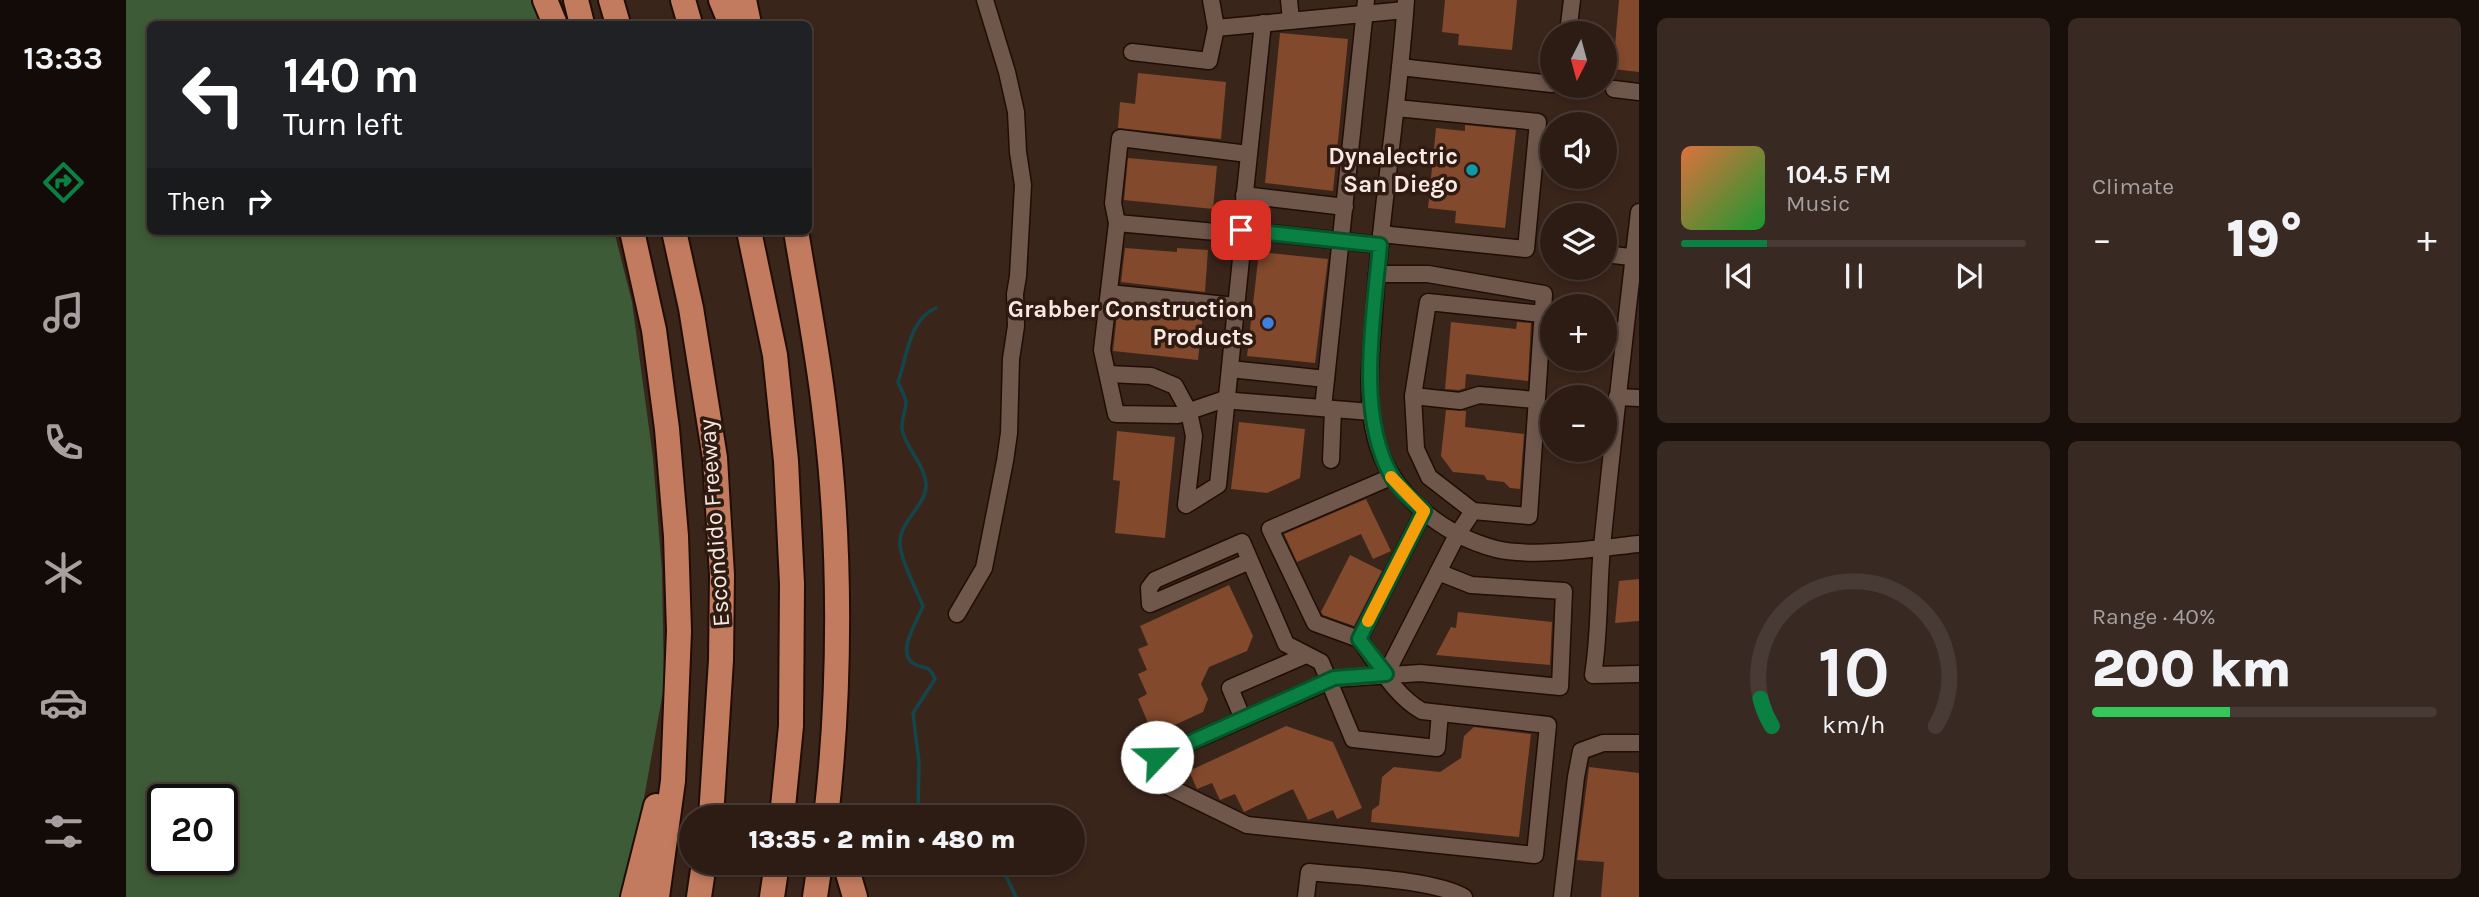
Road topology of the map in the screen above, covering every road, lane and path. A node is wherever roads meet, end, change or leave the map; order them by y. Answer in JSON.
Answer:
{"nodes":[{"id":1,"x":545,"y":0,"type":"edge"},
{"id":2,"x":576,"y":0,"type":"edge"},
{"id":3,"x":611,"y":0,"type":"edge"},
{"id":4,"x":683,"y":0,"type":"edge"},
{"id":5,"x":721,"y":0,"type":"edge"},
{"id":6,"x":744,"y":0,"type":"edge"},
{"id":7,"x":985,"y":0,"type":"edge"},
{"id":8,"x":1211,"y":0,"type":"edge"},
{"id":9,"x":1289,"y":0,"type":"edge"},
{"id":10,"x":1572,"y":0,"type":"edge"},
{"id":11,"x":1405,"y":5,"type":"edge"},
{"id":12,"x":1366,"y":7,"type":"edge"},
{"id":13,"x":1291,"y":20,"type":"junction"},
{"id":14,"x":554,"y":21,"type":"edge"},
{"id":15,"x":581,"y":21,"type":"edge"},
{"id":16,"x":617,"y":21,"type":"edge"},
{"id":17,"x":689,"y":21,"type":"edge"},
{"id":18,"x":731,"y":21,"type":"edge"},
{"id":19,"x":748,"y":21,"type":"edge"},
{"id":20,"x":1569,"y":21,"type":"edge"},
{"id":21,"x":1263,"y":23,"type":"junction"},
{"id":22,"x":1216,"y":28,"type":"junction"},
{"id":23,"x":1132,"y":52,"type":"dead end"},
{"id":24,"x":1400,"y":67,"type":"junction"},
{"id":25,"x":1540,"y":83,"type":"edge"},
{"id":26,"x":1617,"y":89,"type":"edge"},
{"id":27,"x":1639,"y":92,"type":"edge"},
{"id":28,"x":1396,"y":108,"type":"junction"},
{"id":29,"x":1248,"y":154,"type":"junction"},
{"id":30,"x":1244,"y":195,"type":"junction"},
{"id":31,"x":1345,"y":207,"type":"junction"},
{"id":32,"x":1639,"y":212,"type":"edge"},
{"id":33,"x":1639,"y":219,"type":"edge"},
{"id":34,"x":1117,"y":223,"type":"junction"},
{"id":35,"x":1241,"y":230,"type":"junction"},
{"id":36,"x":633,"y":235,"type":"edge"},
{"id":37,"x":675,"y":235,"type":"edge"},
{"id":38,"x":750,"y":235,"type":"edge"},
{"id":39,"x":795,"y":235,"type":"edge"},
{"id":40,"x":1380,"y":240,"type":"junction"},
{"id":41,"x":1341,"y":241,"type":"junction"},
{"id":42,"x":1617,"y":256,"type":"edge"},
{"id":43,"x":1636,"y":258,"type":"edge"},
{"id":44,"x":1377,"y":274,"type":"junction"},
{"id":45,"x":1109,"y":293,"type":"junction"},
{"id":46,"x":1544,"y":294,"type":"edge"},
{"id":47,"x":1236,"y":306,"type":"junction"},
{"id":48,"x":1540,"y":314,"type":"edge"},
{"id":49,"x":1540,"y":343,"type":"edge"},
{"id":50,"x":1230,"y":369,"type":"junction"},
{"id":51,"x":1108,"y":374,"type":"junction"},
{"id":52,"x":1326,"y":379,"type":"junction"},
{"id":53,"x":1413,"y":396,"type":"junction"},
{"id":54,"x":1617,"y":397,"type":"joint"},
{"id":55,"x":1639,"y":398,"type":"edge"},
{"id":56,"x":1536,"y":400,"type":"junction"},
{"id":57,"x":1227,"y":401,"type":"junction"},
{"id":58,"x":1328,"y":409,"type":"junction"},
{"id":59,"x":1189,"y":412,"type":"junction"},
{"id":60,"x":1371,"y":412,"type":"junction"},
{"id":61,"x":1331,"y":460,"type":"dead end"},
{"id":62,"x":1611,"y":462,"type":"edge"},
{"id":63,"x":1391,"y":477,"type":"junction"},
{"id":64,"x":1424,"y":511,"type":"junction"},
{"id":65,"x":1473,"y":511,"type":"junction"},
{"id":66,"x":1457,"y":535,"type":"junction"},
{"id":67,"x":1639,"y":544,"type":"edge"},
{"id":68,"x":1602,"y":548,"type":"junction"},
{"id":69,"x":1250,"y":561,"type":"junction"},
{"id":70,"x":1438,"y":572,"type":"junction"},
{"id":71,"x":957,"y":614,"type":"dead end"},
{"id":72,"x":1359,"y":639,"type":"junction"},
{"id":73,"x":1306,"y":654,"type":"junction"},
{"id":74,"x":1386,"y":674,"type":"junction"},
{"id":75,"x":1639,"y":674,"type":"edge"},
{"id":76,"x":678,"y":678,"type":"junction"},
{"id":77,"x":1328,"y":681,"type":"junction"},
{"id":78,"x":1440,"y":713,"type":"junction"},
{"id":79,"x":1243,"y":719,"type":"junction"},
{"id":80,"x":1639,"y":743,"type":"edge"},
{"id":81,"x":833,"y":756,"type":"junction"},
{"id":82,"x":712,"y":805,"type":"edge"},
{"id":83,"x":783,"y":805,"type":"edge"},
{"id":84,"x":827,"y":805,"type":"edge"},
{"id":85,"x":837,"y":805,"type":"edge"},
{"id":86,"x":703,"y":875,"type":"edge"},
{"id":87,"x":775,"y":875,"type":"edge"},
{"id":88,"x":818,"y":875,"type":"edge"},
{"id":89,"x":849,"y":875,"type":"edge"},
{"id":90,"x":633,"y":897,"type":"edge"},
{"id":91,"x":657,"y":897,"type":"edge"},
{"id":92,"x":699,"y":897,"type":"edge"},
{"id":93,"x":772,"y":897,"type":"edge"},
{"id":94,"x":815,"y":897,"type":"edge"},
{"id":95,"x":855,"y":897,"type":"edge"},
{"id":96,"x":1306,"y":897,"type":"edge"},
{"id":97,"x":1464,"y":897,"type":"edge"},
{"id":98,"x":1562,"y":897,"type":"edge"}],
"edges":[{"from":1,"to":14,"type":"highway"},
{"from":2,"to":15,"type":"highway"},
{"from":3,"to":16,"type":"highway"},
{"from":4,"to":17,"type":"highway"},
{"from":5,"to":18,"type":"highway"},
{"from":6,"to":19,"type":"highway"},
{"from":7,"to":71,"type":"street"},
{"from":8,"to":22,"type":"street"},
{"from":9,"to":13,"type":"street"},
{"from":10,"to":20,"type":"street"},
{"from":11,"to":12,"type":"street"},
{"from":11,"to":24,"type":"street"},
{"from":12,"to":13,"type":"street"},
{"from":12,"to":31,"type":"street"},
{"from":13,"to":21,"type":"street"},
{"from":21,"to":22,"type":"street"},
{"from":21,"to":29,"type":"street"},
{"from":22,"to":23,"type":"street"},
{"from":24,"to":25,"type":"street"},
{"from":24,"to":28,"type":"street"},
{"from":26,"to":27,"type":"street"},
{"from":28,"to":40,"type":"street"},
{"from":28,"to":40,"type":"street"},
{"from":29,"to":30,"type":"street"},
{"from":29,"to":34,"type":"street"},
{"from":30,"to":31,"type":"street"},
{"from":30,"to":35,"type":"street"},
{"from":31,"to":41,"type":"street"},
{"from":32,"to":33,"type":"street"},
{"from":33,"to":43,"type":"street"},
{"from":34,"to":35,"type":"street"},
{"from":34,"to":45,"type":"street"},
{"from":35,"to":41,"type":"street"},
{"from":35,"to":47,"type":"street"},
{"from":36,"to":76,"type":"highway"},
{"from":37,"to":82,"type":"highway","name":"Escondido Freeway"},
{"from":38,"to":83,"type":"highway"},
{"from":39,"to":81,"type":"highway"},
{"from":40,"to":41,"type":"street"},
{"from":40,"to":44,"type":"street"},
{"from":41,"to":52,"type":"street"},
{"from":42,"to":43,"type":"street"},
{"from":43,"to":54,"type":"street"},
{"from":44,"to":46,"type":"street"},
{"from":44,"to":60,"type":"street"},
{"from":45,"to":47,"type":"street"},
{"from":45,"to":51,"type":"street"},
{"from":47,"to":50,"type":"street"},
{"from":48,"to":53,"type":"street"},
{"from":49,"to":56,"type":"street"},
{"from":50,"to":52,"type":"street"},
{"from":50,"to":57,"type":"street"},
{"from":51,"to":59,"type":"street"},
{"from":51,"to":59,"type":"street"},
{"from":52,"to":58,"type":"street"},
{"from":53,"to":56,"type":"street"},
{"from":53,"to":65,"type":"street"},
{"from":54,"to":55,"type":"street"},
{"from":56,"to":65,"type":"street"},
{"from":57,"to":58,"type":"street"},
{"from":57,"to":59,"type":"street"},
{"from":57,"to":59,"type":"street"},
{"from":58,"to":60,"type":"street"},
{"from":58,"to":61,"type":"street"},
{"from":60,"to":63,"type":"street"},
{"from":62,"to":68,"type":"street"},
{"from":63,"to":64,"type":"street"},
{"from":63,"to":72,"type":"street"},
{"from":64,"to":66,"type":"street"},
{"from":64,"to":72,"type":"street"},
{"from":65,"to":66,"type":"street"},
{"from":66,"to":68,"type":"street"},
{"from":66,"to":70,"type":"street"},
{"from":67,"to":68,"type":"street"},
{"from":68,"to":75,"type":"street"},
{"from":69,"to":69,"type":"street"},
{"from":69,"to":73,"type":"street"},
{"from":70,"to":74,"type":"street"},
{"from":70,"to":74,"type":"street"},
{"from":72,"to":74,"type":"street"},
{"from":73,"to":77,"type":"street"},
{"from":73,"to":79,"type":"street"},
{"from":74,"to":77,"type":"street"},
{"from":74,"to":78,"type":"street"},
{"from":76,"to":90,"type":"highway"},
{"from":76,"to":91,"type":"highway"},
{"from":77,"to":78,"type":"street"},
{"from":77,"to":79,"type":"street"},
{"from":78,"to":79,"type":"street"},
{"from":80,"to":98,"type":"street"},
{"from":81,"to":84,"type":"highway"},
{"from":81,"to":85,"type":"highway"},
{"from":86,"to":92,"type":"highway"},
{"from":87,"to":93,"type":"highway"},
{"from":88,"to":94,"type":"highway"},
{"from":89,"to":95,"type":"highway"},
{"from":96,"to":97,"type":"street"}]}
